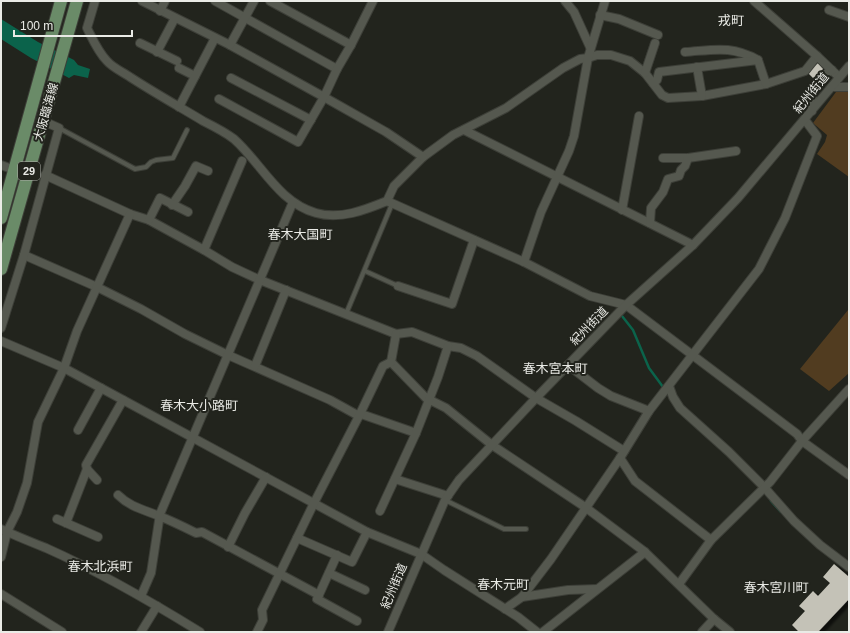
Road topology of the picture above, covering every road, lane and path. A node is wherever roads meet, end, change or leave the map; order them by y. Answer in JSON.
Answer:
{"nodes":[{"id":1,"x":61,"y":1,"type":"edge"},
{"id":2,"x":77,"y":1,"type":"edge"},
{"id":3,"x":95,"y":1,"type":"edge"},
{"id":4,"x":142,"y":1,"type":"edge"},
{"id":5,"x":165,"y":1,"type":"edge"},
{"id":6,"x":214,"y":1,"type":"edge"},
{"id":7,"x":254,"y":1,"type":"edge"},
{"id":8,"x":270,"y":1,"type":"edge"},
{"id":9,"x":373,"y":1,"type":"edge"},
{"id":10,"x":565,"y":1,"type":"edge"},
{"id":11,"x":605,"y":1,"type":"edge"},
{"id":12,"x":754,"y":1,"type":"edge"},
{"id":13,"x":829,"y":10,"type":"dead end"},
{"id":14,"x":160,"y":11,"type":"junction"},
{"id":15,"x":600,"y":15,"type":"junction"},
{"id":16,"x":849,"y":17,"type":"edge"},
{"id":17,"x":175,"y":18,"type":"junction"},
{"id":18,"x":244,"y":18,"type":"junction"},
{"id":19,"x":216,"y":38,"type":"junction"},
{"id":20,"x":140,"y":44,"type":"dead end"},
{"id":21,"x":230,"y":45,"type":"junction"},
{"id":22,"x":351,"y":45,"type":"junction"},
{"id":23,"x":590,"y":47,"type":"junction"},
{"id":24,"x":157,"y":52,"type":"junction"},
{"id":25,"x":685,"y":52,"type":"dead end"},
{"id":26,"x":817,"y":56,"type":"junction"},
{"id":27,"x":588,"y":58,"type":"junction"},
{"id":28,"x":758,"y":60,"type":"junction"},
{"id":29,"x":849,"y":66,"type":"edge"},
{"id":30,"x":698,"y":67,"type":"junction"},
{"id":31,"x":337,"y":69,"type":"junction"},
{"id":32,"x":832,"y":70,"type":"junction"},
{"id":33,"x":645,"y":73,"type":"junction"},
{"id":34,"x":195,"y":76,"type":"junction"},
{"id":35,"x":839,"y":77,"type":"junction"},
{"id":36,"x":231,"y":78,"type":"dead end"},
{"id":37,"x":653,"y":84,"type":"junction"},
{"id":38,"x":766,"y":84,"type":"junction"},
{"id":39,"x":832,"y":87,"type":"junction"},
{"id":40,"x":849,"y":87,"type":"edge"},
{"id":41,"x":702,"y":96,"type":"junction"},
{"id":42,"x":324,"y":97,"type":"junction"},
{"id":43,"x":219,"y":99,"type":"dead end"},
{"id":44,"x":179,"y":107,"type":"junction"},
{"id":45,"x":812,"y":111,"type":"junction"},
{"id":46,"x":639,"y":116,"type":"dead end"},
{"id":47,"x":311,"y":120,"type":"junction"},
{"id":48,"x":804,"y":120,"type":"junction"},
{"id":49,"x":43,"y":121,"type":"junction"},
{"id":50,"x":59,"y":128,"type":"junction"},
{"id":51,"x":187,"y":130,"type":"dead end"},
{"id":52,"x":464,"y":130,"type":"junction"},
{"id":53,"x":736,"y":151,"type":"dead end"},
{"id":54,"x":423,"y":157,"type":"junction"},
{"id":55,"x":663,"y":158,"type":"dead end"},
{"id":56,"x":688,"y":158,"type":"junction"},
{"id":57,"x":242,"y":161,"type":"dead end"},
{"id":58,"x":1,"y":165,"type":"edge"},
{"id":59,"x":15,"y":170,"type":"junction"},
{"id":60,"x":208,"y":171,"type":"dead end"},
{"id":61,"x":45,"y":175,"type":"junction"},
{"id":62,"x":557,"y":177,"type":"junction"},
{"id":63,"x":293,"y":202,"type":"junction"},
{"id":64,"x":390,"y":203,"type":"junction"},
{"id":65,"x":172,"y":205,"type":"junction"},
{"id":66,"x":622,"y":210,"type":"junction"},
{"id":67,"x":188,"y":212,"type":"dead end"},
{"id":68,"x":130,"y":214,"type":"junction"},
{"id":69,"x":1,"y":218,"type":"edge"},
{"id":70,"x":149,"y":220,"type":"junction"},
{"id":71,"x":650,"y":223,"type":"junction"},
{"id":72,"x":474,"y":240,"type":"junction"},
{"id":73,"x":694,"y":245,"type":"junction"},
{"id":74,"x":204,"y":250,"type":"junction"},
{"id":75,"x":24,"y":255,"type":"junction"},
{"id":76,"x":524,"y":262,"type":"junction"},
{"id":77,"x":1,"y":269,"type":"edge"},
{"id":78,"x":365,"y":271,"type":"junction"},
{"id":79,"x":260,"y":280,"type":"junction"},
{"id":80,"x":398,"y":286,"type":"joint"},
{"id":81,"x":97,"y":287,"type":"junction"},
{"id":82,"x":286,"y":290,"type":"junction"},
{"id":83,"x":626,"y":305,"type":"junction"},
{"id":84,"x":346,"y":314,"type":"junction"},
{"id":85,"x":1,"y":328,"type":"edge"},
{"id":86,"x":396,"y":334,"type":"junction"},
{"id":87,"x":1,"y":341,"type":"edge"},
{"id":88,"x":448,"y":346,"type":"junction"},
{"id":89,"x":228,"y":355,"type":"junction"},
{"id":90,"x":692,"y":356,"type":"junction"},
{"id":91,"x":391,"y":362,"type":"junction"},
{"id":92,"x":568,"y":365,"type":"junction"},
{"id":93,"x":255,"y":366,"type":"junction"},
{"id":94,"x":64,"y":368,"type":"junction"},
{"id":95,"x":669,"y":386,"type":"junction"},
{"id":96,"x":101,"y":388,"type":"junction"},
{"id":97,"x":849,"y":389,"type":"edge"},
{"id":98,"x":536,"y":398,"type":"junction"},
{"id":99,"x":429,"y":399,"type":"junction"},
{"id":100,"x":123,"y":400,"type":"junction"},
{"id":101,"x":649,"y":411,"type":"junction"},
{"id":102,"x":360,"y":415,"type":"junction"},
{"id":103,"x":78,"y":430,"type":"dead end"},
{"id":104,"x":416,"y":433,"type":"junction"},
{"id":105,"x":192,"y":438,"type":"junction"},
{"id":106,"x":802,"y":441,"type":"junction"},
{"id":107,"x":492,"y":445,"type":"junction"},
{"id":108,"x":622,"y":454,"type":"junction"},
{"id":109,"x":87,"y":469,"type":"junction"},
{"id":110,"x":849,"y":475,"type":"edge"},
{"id":111,"x":266,"y":477,"type":"junction"},
{"id":112,"x":395,"y":479,"type":"junction"},
{"id":113,"x":97,"y":480,"type":"dead end"},
{"id":114,"x":764,"y":487,"type":"junction"},
{"id":115,"x":118,"y":496,"type":"dead end"},
{"id":116,"x":447,"y":498,"type":"junction"},
{"id":117,"x":314,"y":503,"type":"junction"},
{"id":118,"x":585,"y":507,"type":"junction"},
{"id":119,"x":380,"y":511,"type":"dead end"},
{"id":120,"x":160,"y":516,"type":"junction"},
{"id":121,"x":57,"y":519,"type":"dead end"},
{"id":122,"x":66,"y":523,"type":"junction"},
{"id":123,"x":526,"y":528,"type":"dead end"},
{"id":124,"x":4,"y":531,"type":"edge"},
{"id":125,"x":367,"y":532,"type":"junction"},
{"id":126,"x":98,"y":537,"type":"dead end"},
{"id":127,"x":297,"y":538,"type":"junction"},
{"id":128,"x":711,"y":540,"type":"junction"},
{"id":129,"x":228,"y":547,"type":"junction"},
{"id":130,"x":645,"y":552,"type":"junction"},
{"id":131,"x":421,"y":554,"type":"junction"},
{"id":132,"x":337,"y":555,"type":"junction"},
{"id":133,"x":1,"y":557,"type":"edge"},
{"id":134,"x":849,"y":567,"type":"edge"},
{"id":135,"x":329,"y":573,"type":"junction"},
{"id":136,"x":279,"y":575,"type":"junction"},
{"id":137,"x":679,"y":584,"type":"junction"},
{"id":138,"x":597,"y":589,"type":"junction"},
{"id":139,"x":365,"y":590,"type":"dead end"},
{"id":140,"x":1,"y":594,"type":"edge"},
{"id":141,"x":319,"y":595,"type":"junction"},
{"id":142,"x":141,"y":596,"type":"junction"},
{"id":143,"x":522,"y":597,"type":"junction"},
{"id":144,"x":158,"y":606,"type":"junction"},
{"id":145,"x":505,"y":609,"type":"junction"},
{"id":146,"x":714,"y":619,"type":"junction"},
{"id":147,"x":357,"y":621,"type":"dead end"},
{"id":148,"x":62,"y":632,"type":"edge"},
{"id":149,"x":141,"y":632,"type":"edge"},
{"id":150,"x":200,"y":632,"type":"edge"},
{"id":151,"x":257,"y":632,"type":"edge"},
{"id":152,"x":388,"y":632,"type":"edge"},
{"id":153,"x":537,"y":632,"type":"edge"},
{"id":154,"x":543,"y":632,"type":"edge"},
{"id":155,"x":702,"y":632,"type":"edge"},
{"id":156,"x":730,"y":632,"type":"edge"}],
"edges":[{"from":1,"to":59,"type":"main road","name":"大阪臨海線","number":"29"},
{"from":2,"to":49,"type":"main road","name":"大阪臨海線","number":"29"},
{"from":3,"to":44,"type":"street"},
{"from":4,"to":14,"type":"street"},
{"from":5,"to":14,"type":"street"},
{"from":6,"to":18,"type":"street"},
{"from":7,"to":18,"type":"street"},
{"from":8,"to":22,"type":"street"},
{"from":9,"to":22,"type":"street"},
{"from":10,"to":23,"type":"street"},
{"from":11,"to":15,"type":"street"},
{"from":12,"to":26,"type":"street"},
{"from":13,"to":16,"type":"street"},
{"from":14,"to":17,"type":"street"},
{"from":15,"to":23,"type":"street"},
{"from":15,"to":33,"type":"street"},
{"from":17,"to":19,"type":"street"},
{"from":17,"to":24,"type":"street"},
{"from":18,"to":21,"type":"street"},
{"from":18,"to":31,"type":"street"},
{"from":19,"to":21,"type":"street"},
{"from":19,"to":34,"type":"street"},
{"from":20,"to":24,"type":"street"},
{"from":21,"to":42,"type":"street"},
{"from":22,"to":31,"type":"street"},
{"from":23,"to":27,"type":"street"},
{"from":24,"to":34,"type":"street"},
{"from":25,"to":28,"type":"street"},
{"from":26,"to":32,"type":"street"},
{"from":26,"to":38,"type":"street"},
{"from":27,"to":33,"type":"street"},
{"from":27,"to":52,"type":"street"},
{"from":27,"to":62,"type":"street"},
{"from":28,"to":30,"type":"street"},
{"from":28,"to":38,"type":"street"},
{"from":29,"to":35,"type":"street","name":"紀州街道"},
{"from":30,"to":37,"type":"street"},
{"from":30,"to":41,"type":"street"},
{"from":31,"to":42,"type":"street"},
{"from":32,"to":35,"type":"street"},
{"from":32,"to":45,"type":"street"},
{"from":33,"to":37,"type":"street"},
{"from":34,"to":44,"type":"street"},
{"from":35,"to":39,"type":"street","name":"紀州街道"},
{"from":36,"to":47,"type":"street"},
{"from":37,"to":41,"type":"street"},
{"from":38,"to":41,"type":"street"},
{"from":39,"to":40,"type":"street"},
{"from":39,"to":45,"type":"street","name":"紀州街道"},
{"from":42,"to":47,"type":"street"},
{"from":42,"to":54,"type":"street"},
{"from":43,"to":47,"type":"street"},
{"from":44,"to":63,"type":"street"},
{"from":45,"to":48,"type":"street","name":"紀州街道"},
{"from":46,"to":66,"type":"street"},
{"from":48,"to":73,"type":"street","name":"紀州街道"},
{"from":48,"to":90,"type":"street"},
{"from":49,"to":50,"type":"street"},
{"from":49,"to":77,"type":"main road","name":"大阪臨海線","number":"29"},
{"from":50,"to":51,"type":"lane"},
{"from":50,"to":61,"type":"street"},
{"from":52,"to":54,"type":"street"},
{"from":52,"to":62,"type":"street"},
{"from":53,"to":56,"type":"street"},
{"from":54,"to":64,"type":"street"},
{"from":55,"to":56,"type":"street"},
{"from":56,"to":71,"type":"street"},
{"from":57,"to":74,"type":"street"},
{"from":58,"to":59,"type":"street"},
{"from":59,"to":69,"type":"main road","name":"大阪臨海線","number":"29"},
{"from":60,"to":65,"type":"street"},
{"from":61,"to":68,"type":"street"},
{"from":61,"to":75,"type":"street"},
{"from":62,"to":66,"type":"street"},
{"from":62,"to":76,"type":"street"},
{"from":63,"to":64,"type":"street"},
{"from":63,"to":79,"type":"street"},
{"from":64,"to":72,"type":"street"},
{"from":64,"to":78,"type":"lane"},
{"from":65,"to":67,"type":"street"},
{"from":65,"to":70,"type":"street"},
{"from":66,"to":71,"type":"street"},
{"from":68,"to":70,"type":"street"},
{"from":68,"to":81,"type":"street"},
{"from":70,"to":74,"type":"street"},
{"from":71,"to":73,"type":"street"},
{"from":72,"to":76,"type":"street"},
{"from":72,"to":80,"type":"street"},
{"from":73,"to":83,"type":"street","name":"紀州街道"},
{"from":74,"to":79,"type":"street"},
{"from":75,"to":81,"type":"street"},
{"from":75,"to":85,"type":"street"},
{"from":76,"to":83,"type":"street"},
{"from":78,"to":80,"type":"lane"},
{"from":78,"to":84,"type":"lane"},
{"from":79,"to":82,"type":"street"},
{"from":79,"to":89,"type":"street"},
{"from":81,"to":89,"type":"street"},
{"from":81,"to":94,"type":"street"},
{"from":82,"to":84,"type":"street"},
{"from":82,"to":93,"type":"street"},
{"from":83,"to":90,"type":"street"},
{"from":83,"to":92,"type":"street","name":"紀州街道"},
{"from":84,"to":86,"type":"street"},
{"from":86,"to":88,"type":"street"},
{"from":86,"to":91,"type":"street"},
{"from":87,"to":94,"type":"street"},
{"from":88,"to":98,"type":"street"},
{"from":88,"to":99,"type":"street"},
{"from":89,"to":93,"type":"street"},
{"from":89,"to":105,"type":"street"},
{"from":90,"to":95,"type":"street"},
{"from":90,"to":106,"type":"street"},
{"from":91,"to":99,"type":"street"},
{"from":91,"to":102,"type":"street"},
{"from":92,"to":98,"type":"street","name":"紀州街道"},
{"from":92,"to":101,"type":"street"},
{"from":93,"to":102,"type":"street"},
{"from":94,"to":96,"type":"street"},
{"from":94,"to":124,"type":"street"},
{"from":95,"to":101,"type":"street"},
{"from":95,"to":114,"type":"street"},
{"from":96,"to":100,"type":"street"},
{"from":96,"to":103,"type":"street"},
{"from":97,"to":106,"type":"street"},
{"from":98,"to":107,"type":"street","name":"紀州街道"},
{"from":98,"to":108,"type":"street"},
{"from":99,"to":104,"type":"street"},
{"from":99,"to":107,"type":"street"},
{"from":100,"to":105,"type":"street"},
{"from":100,"to":109,"type":"street"},
{"from":101,"to":108,"type":"street"},
{"from":102,"to":104,"type":"street"},
{"from":102,"to":117,"type":"street"},
{"from":104,"to":112,"type":"street"},
{"from":105,"to":111,"type":"street"},
{"from":105,"to":120,"type":"street"},
{"from":106,"to":110,"type":"street"},
{"from":106,"to":114,"type":"street"},
{"from":107,"to":116,"type":"street","name":"紀州街道"},
{"from":107,"to":118,"type":"street"},
{"from":108,"to":118,"type":"street"},
{"from":108,"to":128,"type":"street"},
{"from":109,"to":113,"type":"street"},
{"from":109,"to":122,"type":"street"},
{"from":111,"to":117,"type":"street"},
{"from":111,"to":129,"type":"street"},
{"from":112,"to":116,"type":"street"},
{"from":112,"to":119,"type":"street"},
{"from":114,"to":128,"type":"street"},
{"from":114,"to":134,"type":"street"},
{"from":115,"to":120,"type":"street"},
{"from":116,"to":123,"type":"lane"},
{"from":116,"to":131,"type":"street","name":"紀州街道"},
{"from":117,"to":125,"type":"street"},
{"from":117,"to":127,"type":"street"},
{"from":118,"to":130,"type":"street"},
{"from":118,"to":143,"type":"street"},
{"from":120,"to":129,"type":"street"},
{"from":120,"to":142,"type":"street"},
{"from":121,"to":122,"type":"street"},
{"from":122,"to":126,"type":"street"},
{"from":124,"to":133,"type":"street"},
{"from":124,"to":142,"type":"street"},
{"from":125,"to":131,"type":"street"},
{"from":125,"to":132,"type":"street"},
{"from":127,"to":132,"type":"street"},
{"from":127,"to":136,"type":"street"},
{"from":128,"to":137,"type":"street"},
{"from":129,"to":136,"type":"street"},
{"from":130,"to":137,"type":"street"},
{"from":130,"to":138,"type":"street"},
{"from":131,"to":145,"type":"street"},
{"from":131,"to":152,"type":"street","name":"紀州街道"},
{"from":132,"to":135,"type":"street"},
{"from":135,"to":139,"type":"street"},
{"from":135,"to":141,"type":"street"},
{"from":136,"to":141,"type":"street"},
{"from":136,"to":151,"type":"street"},
{"from":137,"to":146,"type":"street"},
{"from":138,"to":143,"type":"street"},
{"from":138,"to":154,"type":"street"},
{"from":140,"to":148,"type":"street"},
{"from":141,"to":147,"type":"street"},
{"from":142,"to":144,"type":"street"},
{"from":143,"to":145,"type":"street"},
{"from":144,"to":149,"type":"street"},
{"from":144,"to":150,"type":"street"},
{"from":145,"to":153,"type":"street"},
{"from":146,"to":155,"type":"street"},
{"from":146,"to":156,"type":"street"}]}
